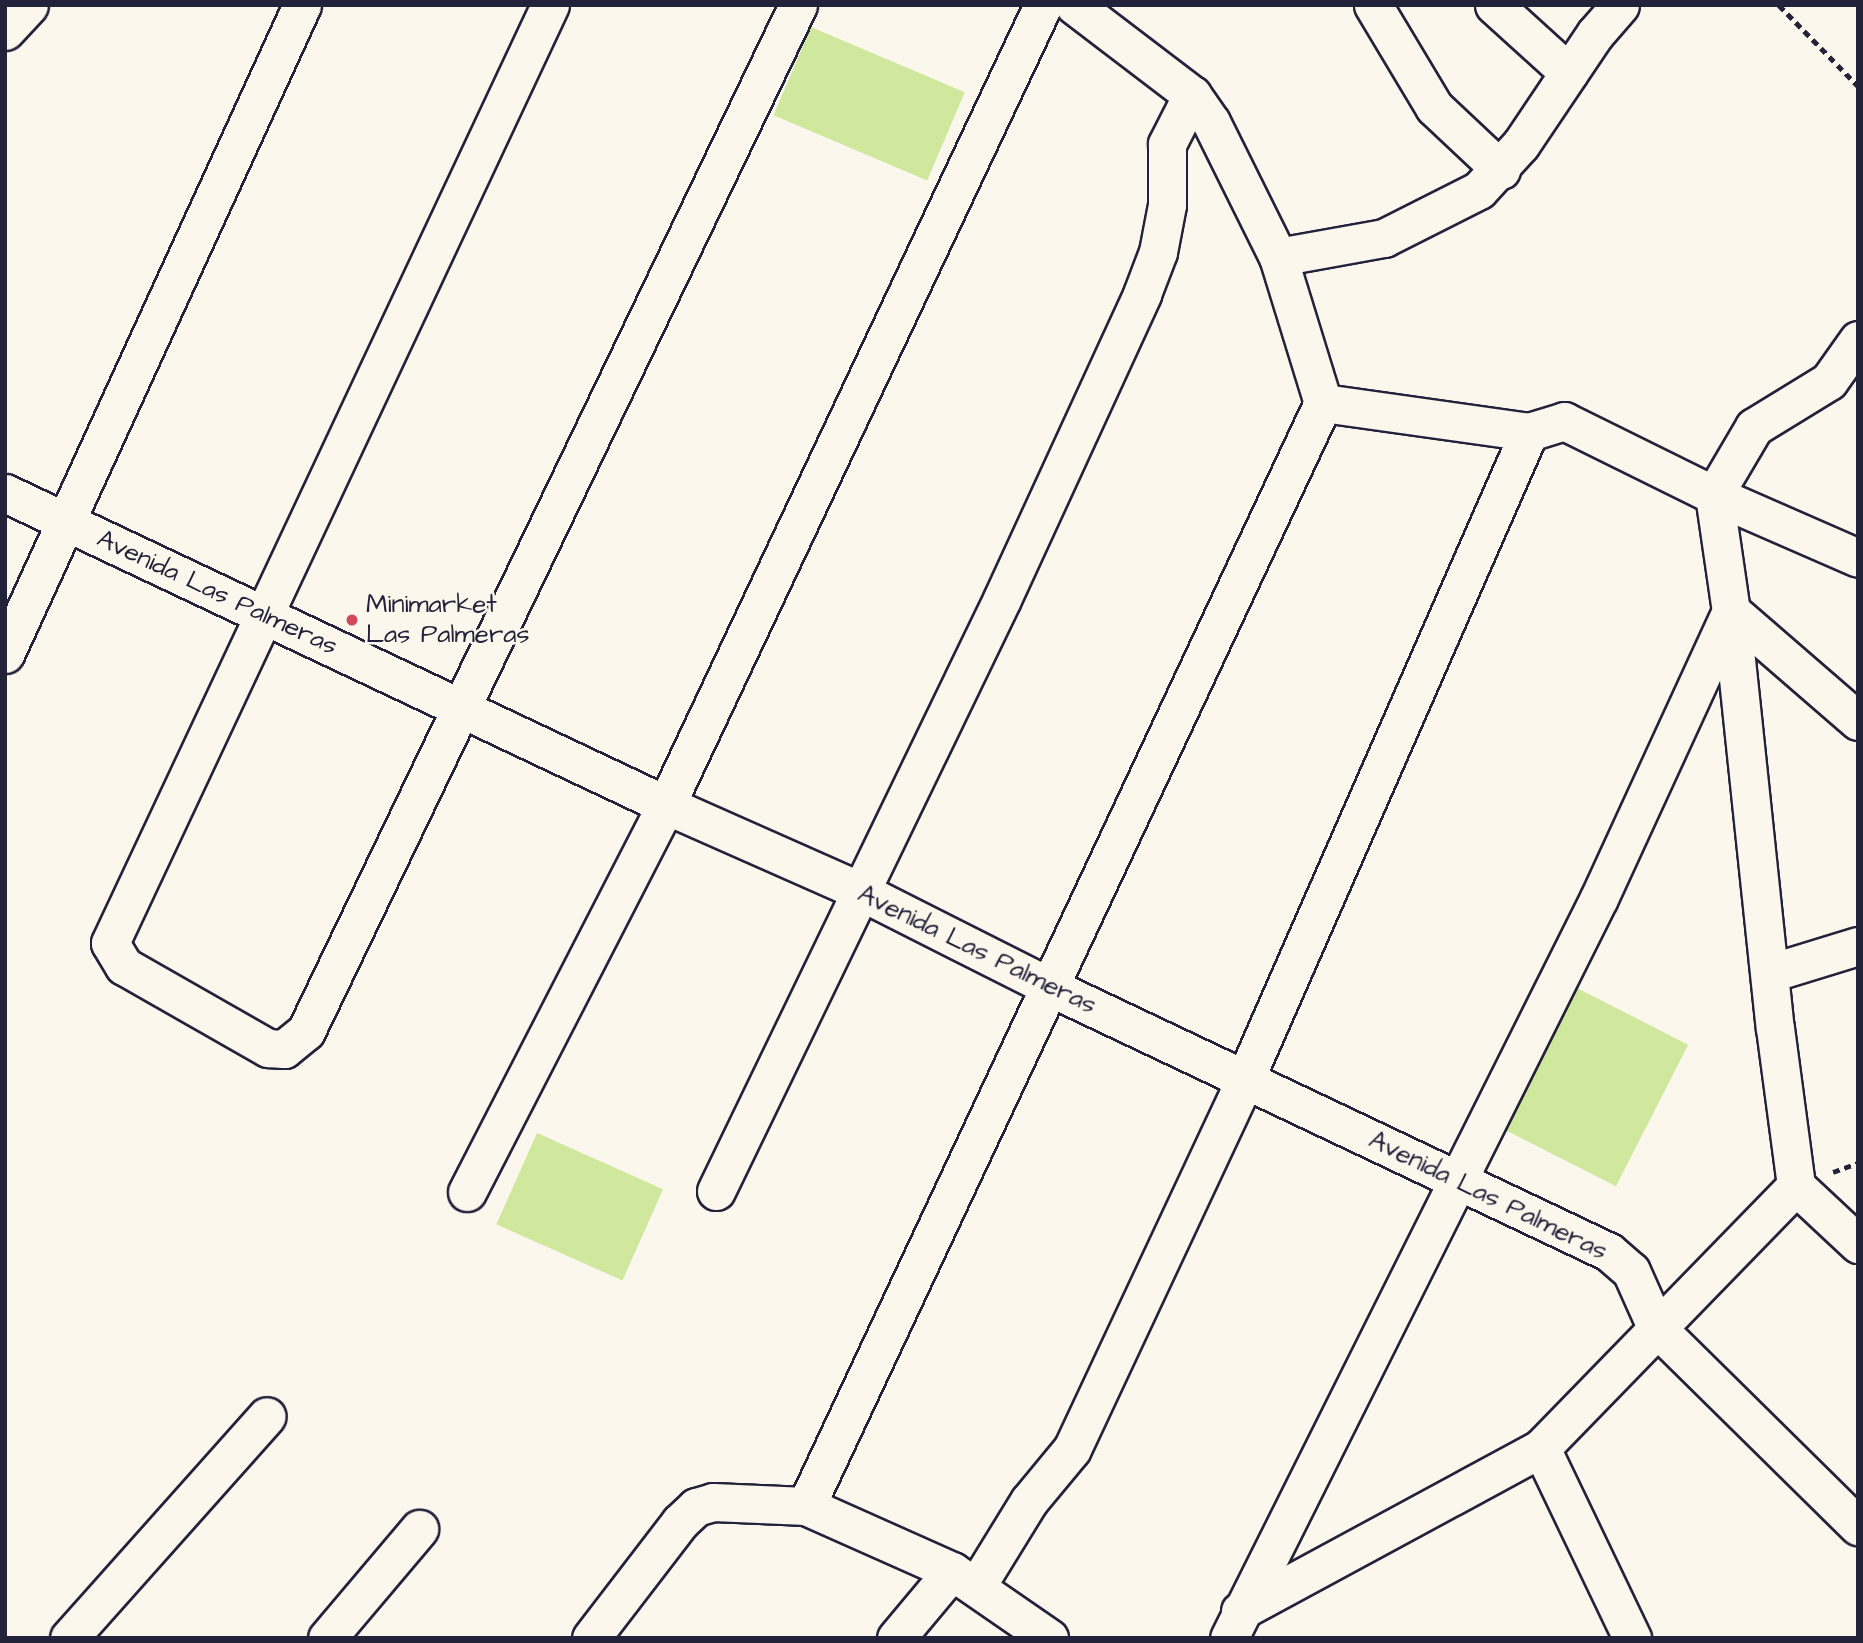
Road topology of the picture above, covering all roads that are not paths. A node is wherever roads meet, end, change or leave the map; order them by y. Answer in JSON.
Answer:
{"nodes":[{"id":1,"x":29,"y":5,"type":"edge"},
{"id":2,"x":302,"y":5,"type":"edge"},
{"id":3,"x":550,"y":5,"type":"edge"},
{"id":4,"x":798,"y":5,"type":"edge"},
{"id":5,"x":1043,"y":5,"type":"edge"},
{"id":6,"x":1074,"y":5,"type":"edge"},
{"id":7,"x":1373,"y":5,"type":"edge"},
{"id":8,"x":1494,"y":5,"type":"edge"},
{"id":9,"x":1620,"y":5,"type":"edge"},
{"id":10,"x":5,"y":31,"type":"edge"},
{"id":11,"x":1569,"y":73,"type":"junction"},
{"id":12,"x":1192,"y":95,"type":"junction"},
{"id":13,"x":1501,"y":170,"type":"junction"},
{"id":14,"x":1278,"y":257,"type":"junction"},
{"id":15,"x":1858,"y":340,"type":"edge"},
{"id":16,"x":1323,"y":403,"type":"junction"},
{"id":17,"x":1529,"y":432,"type":"junction"},
{"id":18,"x":5,"y":493,"type":"edge"},
{"id":19,"x":1714,"y":495,"type":"junction"},
{"id":20,"x":67,"y":522,"type":"junction"},
{"id":21,"x":1858,"y":558,"type":"edge"},
{"id":22,"x":1731,"y":611,"type":"junction"},
{"id":23,"x":263,"y":615,"type":"junction"},
{"id":24,"x":5,"y":654,"type":"edge"},
{"id":25,"x":462,"y":709,"type":"junction"},
{"id":26,"x":1858,"y":721,"type":"edge"},
{"id":27,"x":666,"y":806,"type":"junction"},
{"id":28,"x":862,"y":892,"type":"junction"},
{"id":29,"x":1858,"y":946,"type":"edge"},
{"id":30,"x":1770,"y":973,"type":"junction"},
{"id":31,"x":1052,"y":988,"type":"junction"},
{"id":32,"x":1245,"y":1079,"type":"junction"},
{"id":33,"x":1457,"y":1180,"type":"junction"},
{"id":34,"x":1796,"y":1186,"type":"junction"},
{"id":35,"x":716,"y":1191,"type":"dead end"},
{"id":36,"x":467,"y":1192,"type":"dead end"},
{"id":37,"x":1858,"y":1244,"type":"edge"},
{"id":38,"x":1656,"y":1327,"type":"junction"},
{"id":39,"x":267,"y":1416,"type":"dead end"},
{"id":40,"x":1541,"y":1448,"type":"junction"},
{"id":41,"x":806,"y":1506,"type":"junction"},
{"id":42,"x":1858,"y":1526,"type":"edge"},
{"id":43,"x":419,"y":1529,"type":"dead end"},
{"id":44,"x":964,"y":1579,"type":"junction"},
{"id":45,"x":1235,"y":1624,"type":"edge"},
{"id":46,"x":69,"y":1638,"type":"edge"},
{"id":47,"x":327,"y":1638,"type":"edge"},
{"id":48,"x":591,"y":1638,"type":"edge"},
{"id":49,"x":896,"y":1638,"type":"edge"},
{"id":50,"x":1049,"y":1638,"type":"edge"},
{"id":51,"x":1632,"y":1638,"type":"edge"}],
"edges":[{"from":1,"to":10,"type":"street"},
{"from":2,"to":20,"type":"street"},
{"from":3,"to":23,"type":"street"},
{"from":4,"to":25,"type":"street"},
{"from":5,"to":27,"type":"street"},
{"from":6,"to":12,"type":"street"},
{"from":7,"to":13,"type":"street"},
{"from":8,"to":11,"type":"street"},
{"from":9,"to":11,"type":"street"},
{"from":11,"to":13,"type":"street"},
{"from":12,"to":14,"type":"street"},
{"from":12,"to":28,"type":"street"},
{"from":13,"to":14,"type":"street"},
{"from":14,"to":16,"type":"street"},
{"from":15,"to":19,"type":"street"},
{"from":16,"to":17,"type":"street"},
{"from":16,"to":31,"type":"street"},
{"from":17,"to":19,"type":"street"},
{"from":17,"to":32,"type":"street"},
{"from":18,"to":20,"type":"street","name":"Avenida Las Palmeras"},
{"from":19,"to":21,"type":"street"},
{"from":19,"to":22,"type":"street"},
{"from":20,"to":23,"type":"street","name":"Avenida Las Palmeras"},
{"from":20,"to":24,"type":"street"},
{"from":22,"to":26,"type":"street"},
{"from":22,"to":30,"type":"street"},
{"from":22,"to":33,"type":"street"},
{"from":23,"to":25,"type":"street","name":"Avenida Las Palmeras"},
{"from":23,"to":25,"type":"street"},
{"from":25,"to":27,"type":"street","name":"Avenida Las Palmeras"},
{"from":27,"to":28,"type":"street","name":"Avenida Las Palmeras"},
{"from":27,"to":36,"type":"street"},
{"from":28,"to":31,"type":"street","name":"Avenida Las Palmeras"},
{"from":28,"to":35,"type":"street"},
{"from":29,"to":30,"type":"street"},
{"from":30,"to":34,"type":"street"},
{"from":31,"to":32,"type":"street","name":"Avenida Las Palmeras"},
{"from":31,"to":41,"type":"street"},
{"from":32,"to":33,"type":"street","name":"Avenida Las Palmeras"},
{"from":32,"to":44,"type":"street"},
{"from":33,"to":38,"type":"street","name":"Avenida Las Palmeras"},
{"from":33,"to":45,"type":"street"},
{"from":34,"to":37,"type":"street"},
{"from":34,"to":38,"type":"street"},
{"from":38,"to":40,"type":"street"},
{"from":38,"to":42,"type":"street","name":"Avenida Las Palmeras"},
{"from":39,"to":46,"type":"street"},
{"from":40,"to":45,"type":"street"},
{"from":40,"to":51,"type":"street"},
{"from":41,"to":44,"type":"street"},
{"from":41,"to":48,"type":"street"},
{"from":43,"to":47,"type":"street"},
{"from":44,"to":49,"type":"street"},
{"from":44,"to":50,"type":"street"}]}
